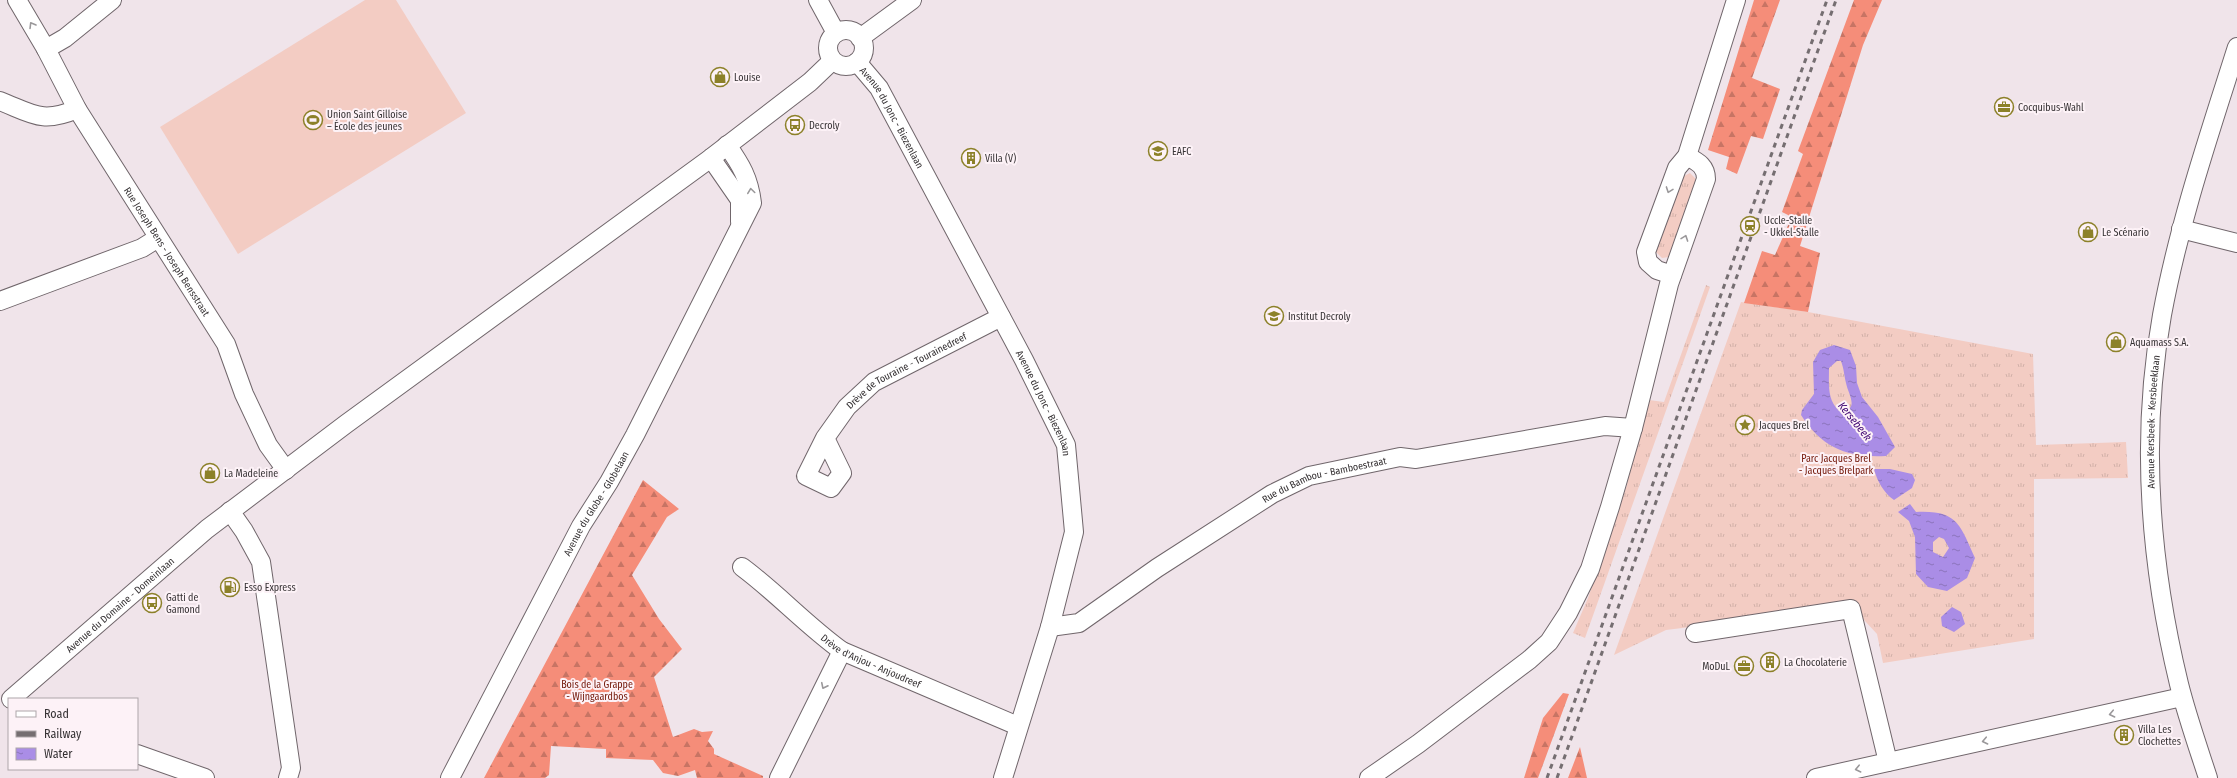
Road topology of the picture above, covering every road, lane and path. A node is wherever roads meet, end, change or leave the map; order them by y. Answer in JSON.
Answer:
{"nodes":[{"id":1,"x":17,"y":0,"type":"edge"},
{"id":2,"x":112,"y":0,"type":"edge"},
{"id":3,"x":818,"y":0,"type":"edge"},
{"id":4,"x":912,"y":0,"type":"edge"},
{"id":5,"x":1736,"y":0,"type":"edge"},
{"id":6,"x":836,"y":33,"type":"junction"},
{"id":7,"x":860,"y":38,"type":"junction"},
{"id":8,"x":2237,"y":47,"type":"edge"},
{"id":9,"x":46,"y":50,"type":"junction"},
{"id":10,"x":832,"y":61,"type":"junction"},
{"id":11,"x":857,"y":62,"type":"junction"},
{"id":12,"x":0,"y":101,"type":"edge"},
{"id":13,"x":77,"y":109,"type":"junction"},
{"id":14,"x":727,"y":145,"type":"junction"},
{"id":15,"x":1687,"y":156,"type":"junction"},
{"id":16,"x":711,"y":158,"type":"junction"},
{"id":17,"x":740,"y":227,"type":"junction"},
{"id":18,"x":2181,"y":229,"type":"junction"},
{"id":19,"x":158,"y":238,"type":"junction"},
{"id":20,"x":2237,"y":243,"type":"edge"},
{"id":21,"x":1672,"y":275,"type":"junction"},
{"id":22,"x":0,"y":301,"type":"edge"},
{"id":23,"x":1001,"y":317,"type":"junction"},
{"id":24,"x":1633,"y":428,"type":"junction"},
{"id":25,"x":825,"y":438,"type":"dead end"},
{"id":26,"x":286,"y":470,"type":"junction"},
{"id":27,"x":230,"y":511,"type":"junction"},
{"id":28,"x":742,"y":567,"type":"dead end"},
{"id":29,"x":1050,"y":627,"type":"junction"},
{"id":30,"x":1695,"y":633,"type":"dead end"},
{"id":31,"x":842,"y":651,"type":"junction"},
{"id":32,"x":2182,"y":697,"type":"junction"},
{"id":33,"x":13,"y":698,"type":"edge"},
{"id":34,"x":1018,"y":726,"type":"junction"},
{"id":35,"x":138,"y":754,"type":"edge"},
{"id":36,"x":1888,"y":762,"type":"junction"},
{"id":37,"x":205,"y":778,"type":"edge"},
{"id":38,"x":288,"y":778,"type":"edge"},
{"id":39,"x":450,"y":778,"type":"edge"},
{"id":40,"x":779,"y":778,"type":"edge"},
{"id":41,"x":1003,"y":778,"type":"edge"},
{"id":42,"x":1369,"y":778,"type":"edge"},
{"id":43,"x":1816,"y":778,"type":"edge"},
{"id":44,"x":2208,"y":778,"type":"edge"}],
"edges":[{"from":9,"to":1,"type":"street","name":"Rue Joseph Bens - Joseph Bensstraat","one_way":true},
{"from":2,"to":9,"type":"street"},
{"from":3,"to":6,"type":"street"},
{"from":4,"to":7,"type":"street"},
{"from":5,"to":15,"type":"street"},
{"from":6,"to":7,"type":"street"},
{"from":6,"to":10,"type":"street"},
{"from":7,"to":11,"type":"street"},
{"from":8,"to":18,"type":"street","name":"Avenue Kersbeek - Kersbeeklaan"},
{"from":9,"to":13,"type":"street","name":"Rue Joseph Bens - Joseph Bensstraat"},
{"from":10,"to":11,"type":"street"},
{"from":10,"to":14,"type":"street","name":"Avenue du Domaine - Domeinlaan"},
{"from":11,"to":23,"type":"street","name":"Avenue du Jonc - Biezenlaan"},
{"from":12,"to":13,"type":"street"},
{"from":13,"to":19,"type":"street","name":"Rue Joseph Bens - Joseph Bensstraat"},
{"from":14,"to":16,"type":"street","name":"Avenue du Domaine - Domeinlaan"},
{"from":17,"to":14,"type":"street","name":"Avenue du Globe - Globelaan","one_way":true},
{"from":21,"to":15,"type":"street","one_way":true},
{"from":15,"to":21,"type":"street","one_way":true},
{"from":16,"to":17,"type":"street","name":"Avenue du Globe - Globelaan"},
{"from":16,"to":26,"type":"street","name":"Avenue du Domaine - Domeinlaan"},
{"from":17,"to":39,"type":"street","name":"Avenue du Globe - Globelaan"},
{"from":18,"to":20,"type":"street"},
{"from":18,"to":32,"type":"street","name":"Avenue Kersbeek - Kersbeeklaan"},
{"from":19,"to":22,"type":"street"},
{"from":19,"to":26,"type":"street","name":"Rue Joseph Bens - Joseph Bensstraat"},
{"from":21,"to":24,"type":"street"},
{"from":23,"to":25,"type":"street","name":"Drève de Touraine - Tourainedreef"},
{"from":23,"to":29,"type":"street","name":"Avenue du Jonc - Biezenlaan"},
{"from":24,"to":29,"type":"street","name":"Rue du Bambou - Bamboestraat"},
{"from":24,"to":42,"type":"street"},
{"from":26,"to":27,"type":"street","name":"Avenue du Domaine - Domeinlaan"},
{"from":27,"to":33,"type":"street","name":"Avenue du Domaine - Domeinlaan"},
{"from":27,"to":38,"type":"street"},
{"from":28,"to":31,"type":"street","name":"Drève d'Anjou - Anjoudreef"},
{"from":29,"to":34,"type":"street","name":"Avenue du Jonc - Biezenlaan"},
{"from":30,"to":36,"type":"street"},
{"from":31,"to":34,"type":"street","name":"Drève d'Anjou - Anjoudreef"},
{"from":31,"to":40,"type":"street","one_way":true},
{"from":32,"to":36,"type":"street","one_way":true},
{"from":32,"to":44,"type":"street","name":"Avenue Kersbeek - Kersbeeklaan"},
{"from":34,"to":41,"type":"street","name":"Avenue du Jonc - Biezenlaan"},
{"from":35,"to":37,"type":"street"},
{"from":36,"to":43,"type":"street","one_way":true}]}
